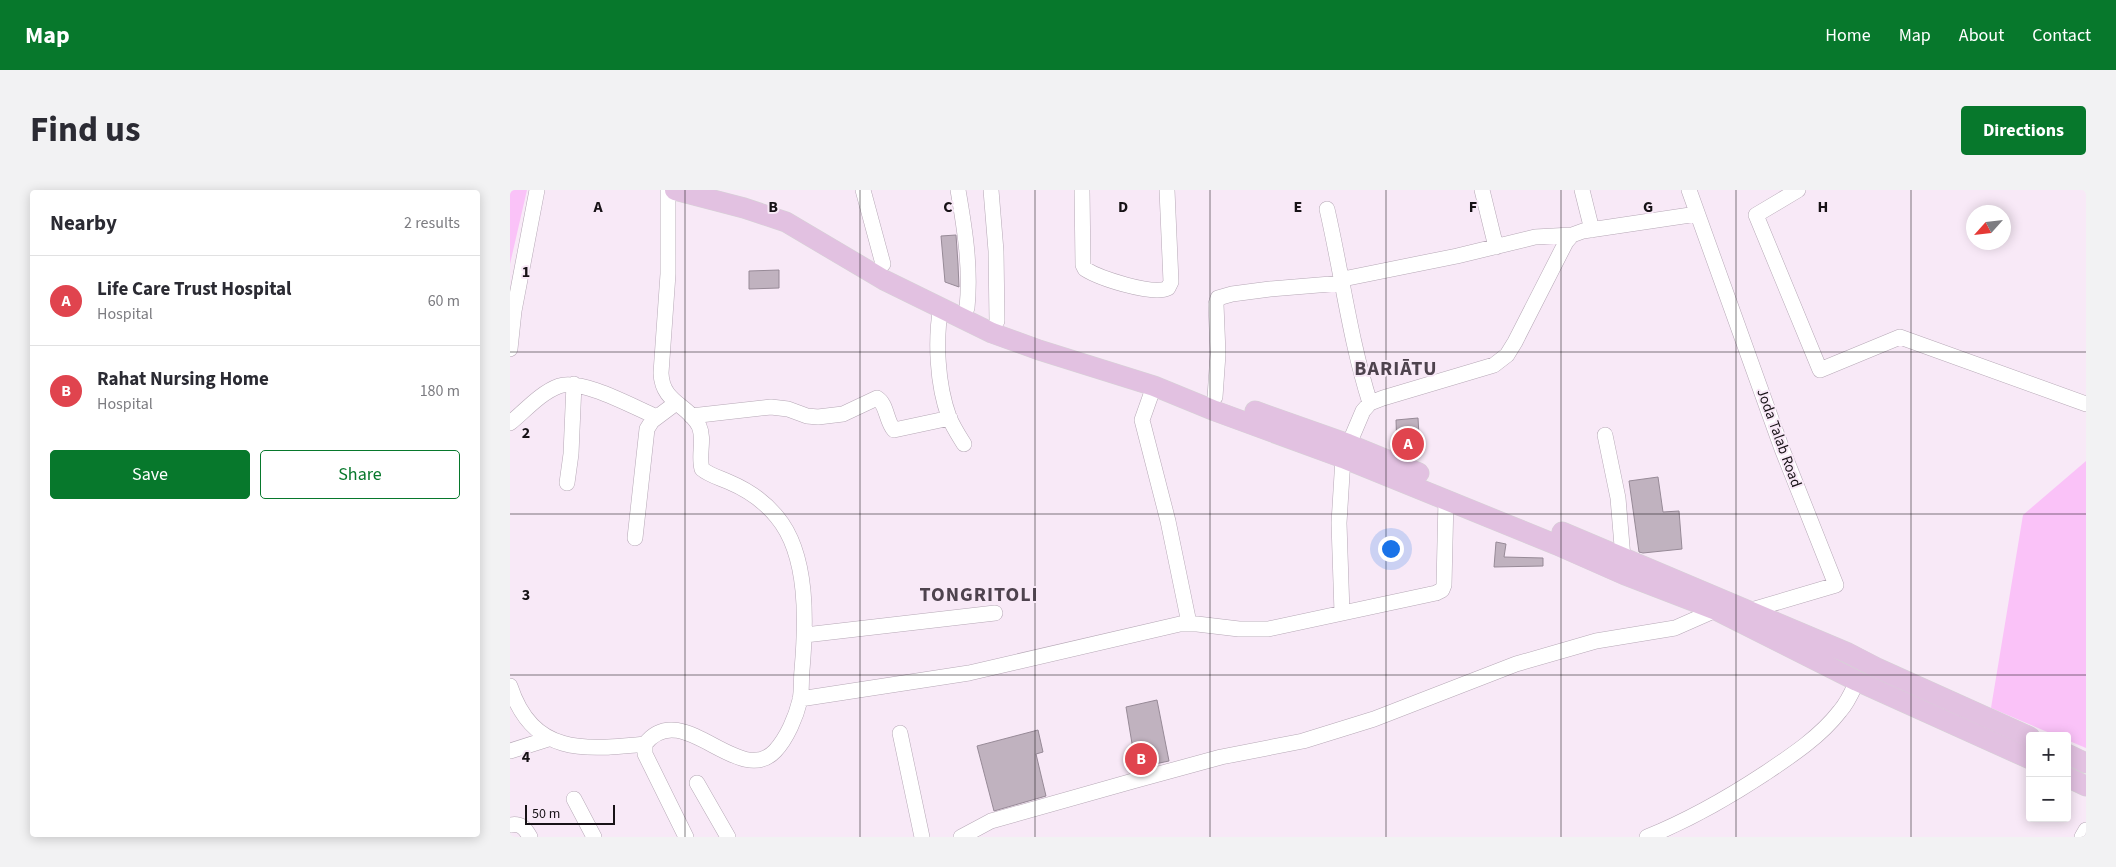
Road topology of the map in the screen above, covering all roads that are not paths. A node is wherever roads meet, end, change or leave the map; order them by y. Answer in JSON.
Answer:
{"nodes":[{"id":1,"x":537,"y":190,"type":"edge"},
{"id":2,"x":668,"y":190,"type":"edge"},
{"id":3,"x":675,"y":190,"type":"edge"},
{"id":4,"x":714,"y":190,"type":"edge"},
{"id":5,"x":863,"y":190,"type":"edge"},
{"id":6,"x":958,"y":190,"type":"edge"},
{"id":7,"x":991,"y":190,"type":"edge"},
{"id":8,"x":1082,"y":190,"type":"edge"},
{"id":9,"x":1167,"y":190,"type":"edge"},
{"id":10,"x":1482,"y":190,"type":"edge"},
{"id":11,"x":1582,"y":190,"type":"edge"},
{"id":12,"x":1689,"y":190,"type":"edge"},
{"id":13,"x":1798,"y":190,"type":"edge"},
{"id":14,"x":1327,"y":209,"type":"dead end"},
{"id":15,"x":1697,"y":214,"type":"junction"},
{"id":16,"x":1592,"y":230,"type":"junction"},
{"id":17,"x":1572,"y":235,"type":"junction"},
{"id":18,"x":1496,"y":247,"type":"junction"},
{"id":19,"x":883,"y":264,"type":"junction"},
{"id":20,"x":1343,"y":281,"type":"junction"},
{"id":21,"x":941,"y":306,"type":"junction"},
{"id":22,"x":967,"y":308,"type":"junction"},
{"id":23,"x":997,"y":321,"type":"junction"},
{"id":24,"x":510,"y":349,"type":"edge"},
{"id":25,"x":574,"y":384,"type":"junction"},
{"id":26,"x":1154,"y":386,"type":"junction"},
{"id":27,"x":1215,"y":397,"type":"junction"},
{"id":28,"x":676,"y":403,"type":"junction"},
{"id":29,"x":1370,"y":403,"type":"junction"},
{"id":30,"x":2086,"y":404,"type":"edge"},
{"id":31,"x":691,"y":416,"type":"junction"},
{"id":32,"x":657,"y":418,"type":"junction"},
{"id":33,"x":950,"y":418,"type":"junction"},
{"id":34,"x":510,"y":423,"type":"edge"},
{"id":35,"x":1605,"y":434,"type":"dead end"},
{"id":36,"x":964,"y":444,"type":"dead end"},
{"id":37,"x":1346,"y":451,"type":"junction"},
{"id":38,"x":567,"y":483,"type":"dead end"},
{"id":39,"x":1446,"y":499,"type":"junction"},
{"id":40,"x":635,"y":538,"type":"dead end"},
{"id":41,"x":1623,"y":558,"type":"junction"},
{"id":42,"x":1716,"y":610,"type":"junction"},
{"id":43,"x":995,"y":613,"type":"dead end"},
{"id":44,"x":1342,"y":613,"type":"junction"},
{"id":45,"x":1742,"y":616,"type":"junction"},
{"id":46,"x":1188,"y":623,"type":"junction"},
{"id":47,"x":805,"y":635,"type":"junction"},
{"id":48,"x":1857,"y":681,"type":"junction"},
{"id":49,"x":510,"y":686,"type":"edge"},
{"id":50,"x":800,"y":699,"type":"junction"},
{"id":51,"x":900,"y":733,"type":"dead end"},
{"id":52,"x":2026,"y":736,"type":"edge"},
{"id":53,"x":548,"y":738,"type":"junction"},
{"id":54,"x":645,"y":744,"type":"junction"},
{"id":55,"x":510,"y":751,"type":"edge"},
{"id":56,"x":2071,"y":756,"type":"edge"},
{"id":57,"x":2026,"y":757,"type":"edge"},
{"id":58,"x":2086,"y":763,"type":"edge"},
{"id":59,"x":2071,"y":779,"type":"edge"},
{"id":60,"x":697,"y":783,"type":"dead end"},
{"id":61,"x":2086,"y":786,"type":"edge"},
{"id":62,"x":574,"y":798,"type":"dead end"},
{"id":63,"x":510,"y":825,"type":"edge"},
{"id":64,"x":2086,"y":830,"type":"edge"},
{"id":65,"x":1671,"y":832,"type":"edge"},
{"id":66,"x":964,"y":836,"type":"edge"},
{"id":67,"x":530,"y":837,"type":"edge"},
{"id":68,"x":594,"y":837,"type":"edge"},
{"id":69,"x":686,"y":837,"type":"edge"},
{"id":70,"x":728,"y":837,"type":"edge"},
{"id":71,"x":922,"y":837,"type":"edge"},
{"id":72,"x":1647,"y":837,"type":"edge"},
{"id":73,"x":2082,"y":837,"type":"edge"}],
"edges":[{"from":1,"to":24,"type":"street"},
{"from":2,"to":28,"type":"street"},
{"from":3,"to":21,"type":"main road"},
{"from":4,"to":19,"type":"main road"},
{"from":5,"to":19,"type":"street"},
{"from":6,"to":22,"type":"street"},
{"from":7,"to":23,"type":"street"},
{"from":8,"to":9,"type":"street"},
{"from":10,"to":18,"type":"street"},
{"from":11,"to":16,"type":"street"},
{"from":12,"to":15,"type":"street","name":"Joda Talab Road"},
{"from":13,"to":30,"type":"street"},
{"from":14,"to":20,"type":"street"},
{"from":15,"to":16,"type":"street"},
{"from":15,"to":45,"type":"street","name":"Joda Talab Road"},
{"from":16,"to":17,"type":"street"},
{"from":17,"to":18,"type":"street"},
{"from":17,"to":29,"type":"street"},
{"from":18,"to":20,"type":"street"},
{"from":19,"to":22,"type":"main road"},
{"from":20,"to":27,"type":"street"},
{"from":20,"to":29,"type":"street"},
{"from":21,"to":26,"type":"main road"},
{"from":21,"to":33,"type":"street"},
{"from":22,"to":23,"type":"main road"},
{"from":23,"to":27,"type":"main road"},
{"from":25,"to":32,"type":"street"},
{"from":25,"to":34,"type":"street"},
{"from":25,"to":38,"type":"street"},
{"from":26,"to":37,"type":"main road"},
{"from":26,"to":46,"type":"street"},
{"from":27,"to":37,"type":"main road"},
{"from":28,"to":31,"type":"street"},
{"from":28,"to":32,"type":"street"},
{"from":29,"to":37,"type":"street"},
{"from":31,"to":33,"type":"street"},
{"from":31,"to":47,"type":"street"},
{"from":32,"to":40,"type":"street"},
{"from":33,"to":36,"type":"street"},
{"from":35,"to":41,"type":"street"},
{"from":37,"to":39,"type":"main road"},
{"from":37,"to":41,"type":"main road"},
{"from":37,"to":44,"type":"street"},
{"from":39,"to":42,"type":"main road"},
{"from":39,"to":44,"type":"street"},
{"from":41,"to":45,"type":"main road"},
{"from":42,"to":45,"type":"main road"},
{"from":42,"to":66,"type":"street"},
{"from":43,"to":47,"type":"street"},
{"from":44,"to":46,"type":"street"},
{"from":45,"to":48,"type":"main road"},
{"from":45,"to":52,"type":"main road"},
{"from":46,"to":50,"type":"street"},
{"from":47,"to":50,"type":"street"},
{"from":48,"to":57,"type":"main road"},
{"from":48,"to":65,"type":"street"},
{"from":49,"to":53,"type":"street"},
{"from":50,"to":54,"type":"street"},
{"from":51,"to":71,"type":"street"},
{"from":53,"to":54,"type":"street"},
{"from":53,"to":55,"type":"street"},
{"from":54,"to":69,"type":"street"},
{"from":56,"to":58,"type":"main road"},
{"from":59,"to":61,"type":"main road"},
{"from":60,"to":70,"type":"street"},
{"from":62,"to":68,"type":"street"},
{"from":63,"to":67,"type":"street"},
{"from":64,"to":73,"type":"street"},
{"from":65,"to":72,"type":"street"}]}
